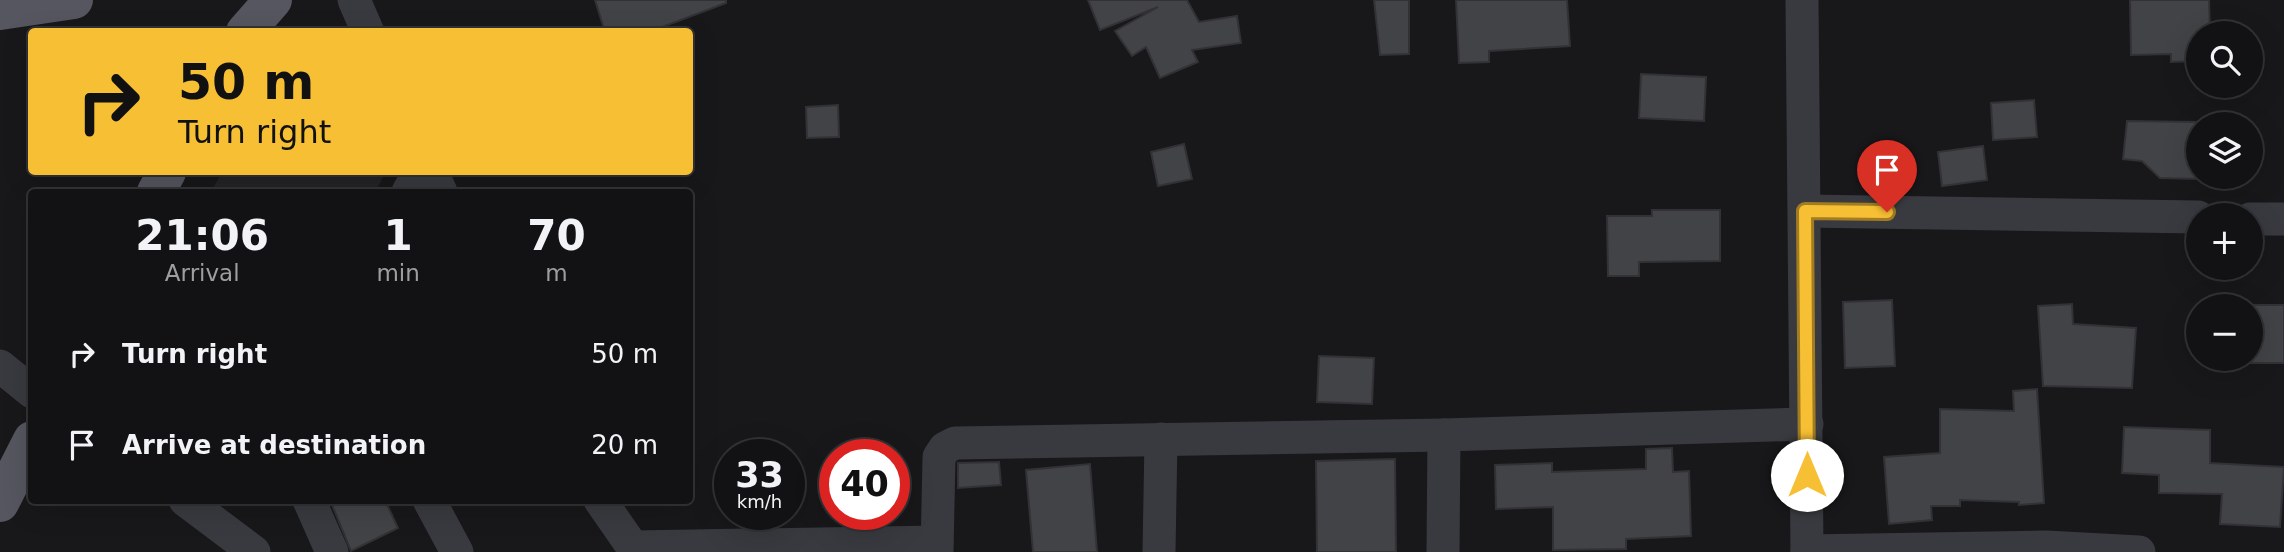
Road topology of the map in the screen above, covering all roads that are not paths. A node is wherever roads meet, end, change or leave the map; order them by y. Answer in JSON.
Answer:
{"nodes":[{"id":1,"x":74,"y":0,"type":"edge"},
{"id":2,"x":354,"y":0,"type":"edge"},
{"id":3,"x":1802,"y":0,"type":"edge"},
{"id":4,"x":0,"y":11,"type":"edge"},
{"id":5,"x":366,"y":28,"type":"edge"},
{"id":6,"x":1805,"y":211,"type":"junction"},
{"id":7,"x":2186,"y":217,"type":"edge"},
{"id":8,"x":2263,"y":219,"type":"edge"},
{"id":9,"x":2284,"y":219,"type":"edge"},
{"id":10,"x":0,"y":366,"type":"edge"},
{"id":11,"x":28,"y":389,"type":"edge"},
{"id":12,"x":1807,"y":424,"type":"junction"},
{"id":13,"x":1444,"y":435,"type":"junction"},
{"id":14,"x":1161,"y":439,"type":"junction"},
{"id":15,"x":28,"y":448,"type":"edge"},
{"id":16,"x":0,"y":503,"type":"edge"},
{"id":17,"x":196,"y":504,"type":"edge"},
{"id":18,"x":311,"y":504,"type":"edge"},
{"id":19,"x":431,"y":504,"type":"edge"},
{"id":20,"x":603,"y":504,"type":"edge"},
{"id":21,"x":937,"y":547,"type":"edge"},
{"id":22,"x":634,"y":549,"type":"edge"},
{"id":23,"x":254,"y":552,"type":"edge"},
{"id":24,"x":332,"y":552,"type":"edge"},
{"id":25,"x":457,"y":552,"type":"edge"},
{"id":26,"x":1159,"y":552,"type":"edge"},
{"id":27,"x":1443,"y":552,"type":"edge"},
{"id":28,"x":1807,"y":552,"type":"edge"},
{"id":29,"x":2138,"y":552,"type":"edge"}],
"edges":[{"from":1,"to":4,"type":"main road"},
{"from":2,"to":5,"type":"street"},
{"from":3,"to":6,"type":"street"},
{"from":6,"to":7,"type":"street"},
{"from":6,"to":12,"type":"street"},
{"from":8,"to":9,"type":"street"},
{"from":10,"to":11,"type":"street"},
{"from":12,"to":13,"type":"street"},
{"from":12,"to":28,"type":"street"},
{"from":13,"to":14,"type":"street"},
{"from":13,"to":27,"type":"street"},
{"from":14,"to":21,"type":"street"},
{"from":14,"to":26,"type":"street"},
{"from":15,"to":16,"type":"main road"},
{"from":17,"to":23,"type":"street"},
{"from":18,"to":24,"type":"street"},
{"from":19,"to":25,"type":"street"},
{"from":20,"to":22,"type":"street"},
{"from":21,"to":22,"type":"street"},
{"from":28,"to":29,"type":"street"}]}
